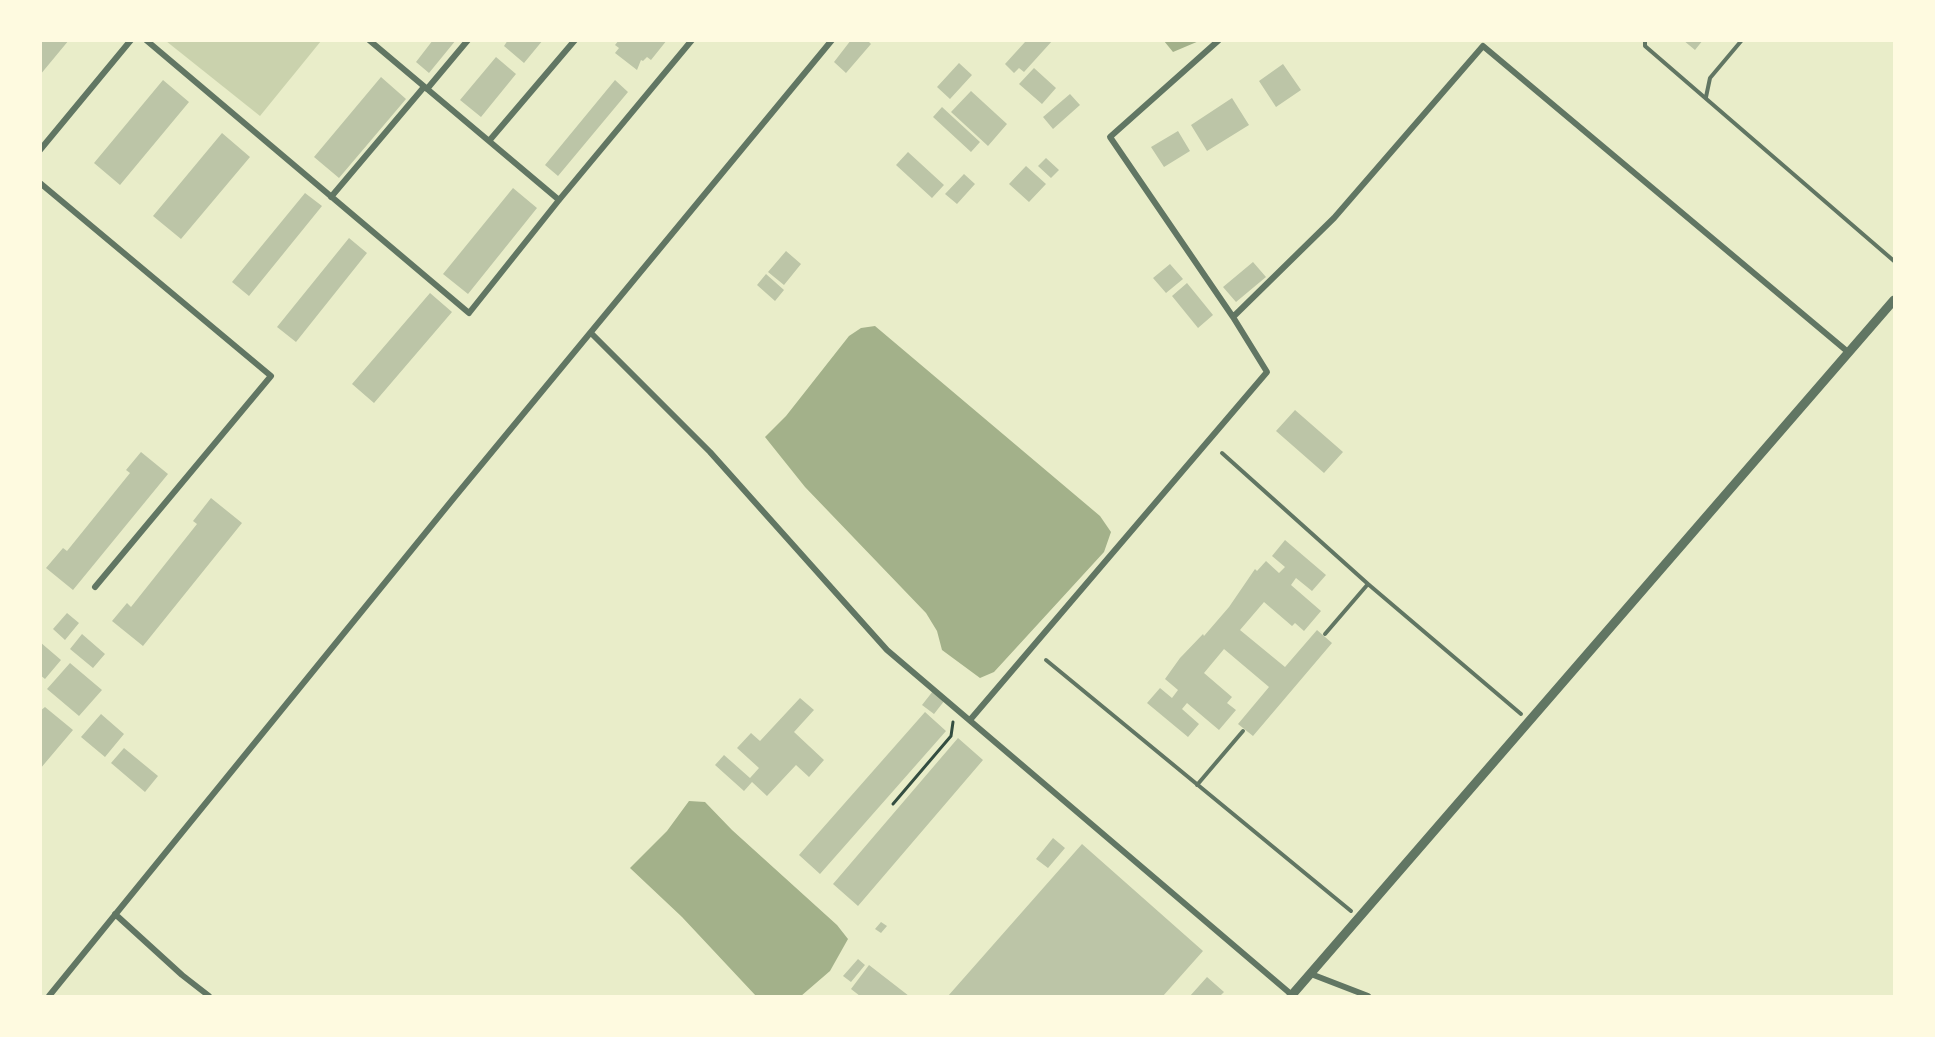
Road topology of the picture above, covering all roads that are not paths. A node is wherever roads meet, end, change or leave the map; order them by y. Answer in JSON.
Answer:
{"nodes":[{"id":1,"x":131,"y":40,"type":"edge"},
{"id":2,"x":146,"y":40,"type":"edge"},
{"id":3,"x":369,"y":40,"type":"edge"},
{"id":4,"x":468,"y":40,"type":"edge"},
{"id":5,"x":574,"y":40,"type":"edge"},
{"id":6,"x":692,"y":40,"type":"edge"},
{"id":7,"x":832,"y":40,"type":"edge"},
{"id":8,"x":1219,"y":40,"type":"edge"},
{"id":9,"x":1477,"y":40,"type":"edge"},
{"id":10,"x":1645,"y":40,"type":"edge"},
{"id":11,"x":1742,"y":40,"type":"edge"},
{"id":12,"x":1483,"y":46,"type":"junction"},
{"id":13,"x":426,"y":88,"type":"junction"},
{"id":14,"x":1706,"y":98,"type":"junction"},
{"id":15,"x":489,"y":141,"type":"junction"},
{"id":16,"x":40,"y":150,"type":"edge"},
{"id":17,"x":40,"y":183,"type":"edge"},
{"id":18,"x":331,"y":197,"type":"junction"},
{"id":19,"x":559,"y":200,"type":"junction"},
{"id":20,"x":1894,"y":261,"type":"edge"},
{"id":21,"x":1894,"y":300,"type":"edge"},
{"id":22,"x":1233,"y":317,"type":"junction"},
{"id":23,"x":591,"y":333,"type":"junction"},
{"id":24,"x":1848,"y":352,"type":"junction"},
{"id":25,"x":1222,"y":453,"type":"dead end"},
{"id":26,"x":1368,"y":584,"type":"junction"},
{"id":27,"x":95,"y":587,"type":"dead end"},
{"id":28,"x":1325,"y":634,"type":"dead end"},
{"id":29,"x":1046,"y":660,"type":"dead end"},
{"id":30,"x":1521,"y":714,"type":"dead end"},
{"id":31,"x":970,"y":720,"type":"junction"},
{"id":32,"x":1243,"y":731,"type":"dead end"},
{"id":33,"x":1197,"y":785,"type":"junction"},
{"id":34,"x":1351,"y":911,"type":"dead end"},
{"id":35,"x":115,"y":914,"type":"junction"},
{"id":36,"x":1311,"y":974,"type":"junction"},
{"id":37,"x":49,"y":996,"type":"edge"},
{"id":38,"x":209,"y":996,"type":"edge"},
{"id":39,"x":1292,"y":996,"type":"edge"},
{"id":40,"x":1368,"y":996,"type":"edge"}],
"edges":[{"from":1,"to":16,"type":"street"},
{"from":2,"to":18,"type":"street"},
{"from":3,"to":13,"type":"street"},
{"from":4,"to":13,"type":"street"},
{"from":5,"to":15,"type":"street"},
{"from":6,"to":19,"type":"street"},
{"from":7,"to":23,"type":"street"},
{"from":8,"to":22,"type":"street"},
{"from":9,"to":12,"type":"street"},
{"from":10,"to":14,"type":"lane"},
{"from":11,"to":14,"type":"lane"},
{"from":12,"to":22,"type":"street"},
{"from":12,"to":24,"type":"street"},
{"from":13,"to":15,"type":"street"},
{"from":13,"to":18,"type":"street"},
{"from":14,"to":20,"type":"lane"},
{"from":15,"to":19,"type":"street"},
{"from":17,"to":27,"type":"street"},
{"from":18,"to":19,"type":"street"},
{"from":21,"to":24,"type":"street"},
{"from":22,"to":31,"type":"street"},
{"from":23,"to":31,"type":"street"},
{"from":23,"to":35,"type":"street"},
{"from":24,"to":36,"type":"street"},
{"from":25,"to":26,"type":"lane"},
{"from":26,"to":28,"type":"lane"},
{"from":26,"to":30,"type":"lane"},
{"from":29,"to":33,"type":"lane"},
{"from":31,"to":39,"type":"street"},
{"from":32,"to":33,"type":"lane"},
{"from":33,"to":34,"type":"lane"},
{"from":35,"to":37,"type":"street"},
{"from":35,"to":38,"type":"street"},
{"from":36,"to":39,"type":"street"},
{"from":36,"to":40,"type":"street"}]}
